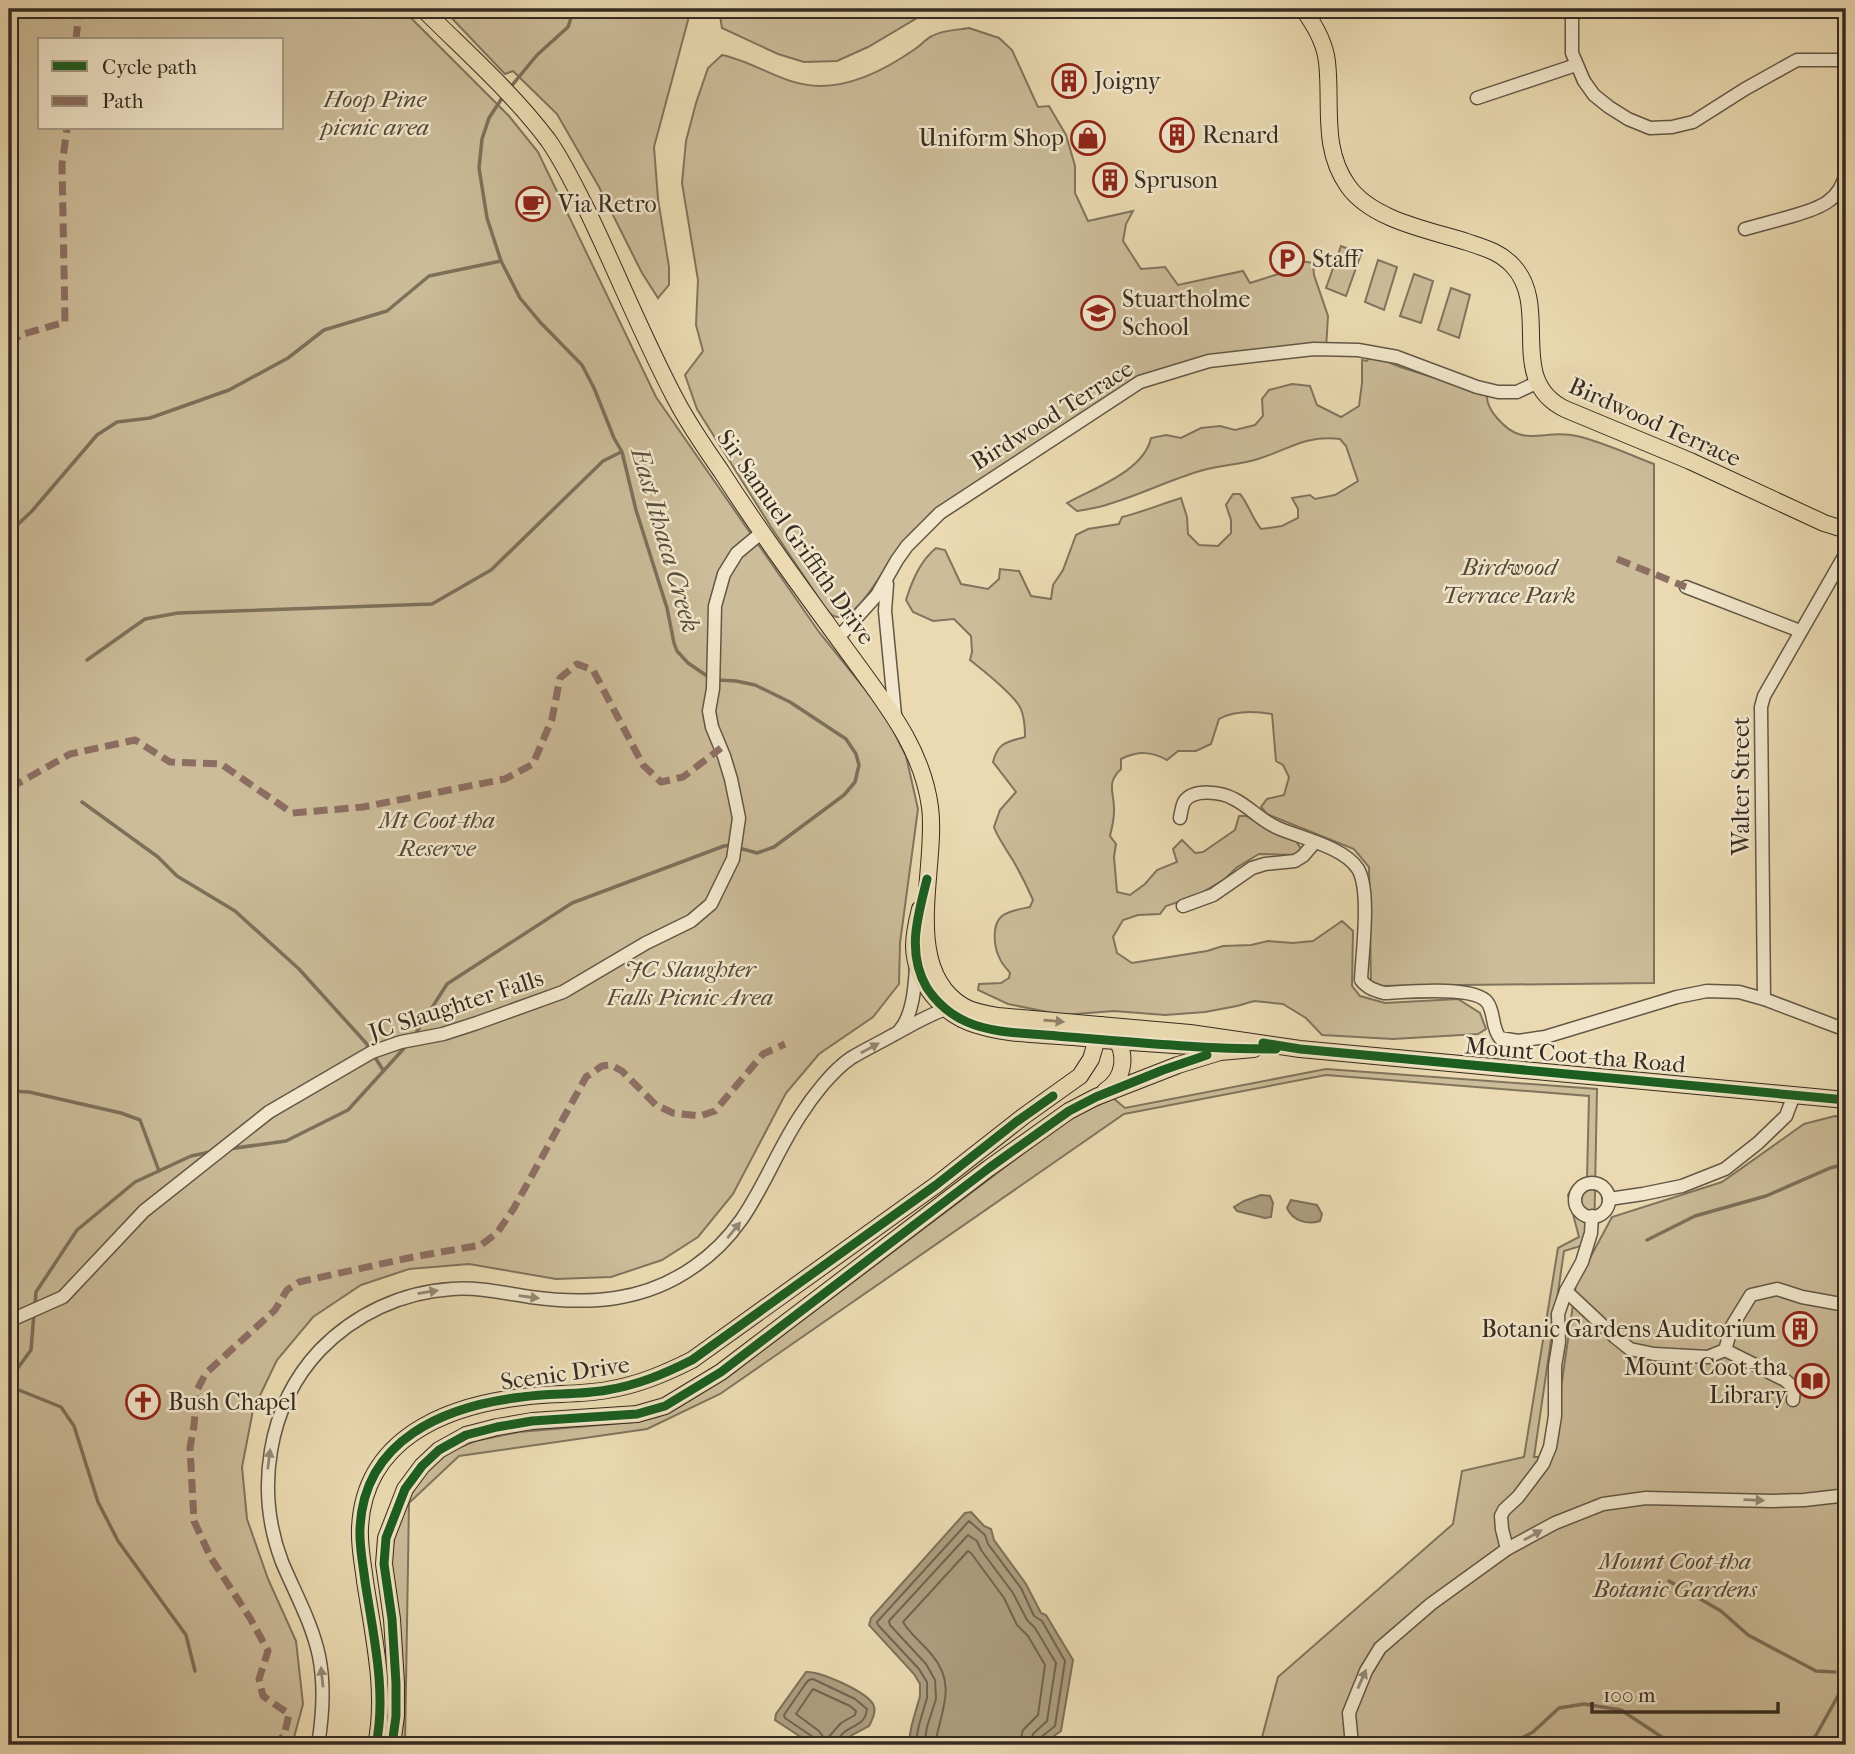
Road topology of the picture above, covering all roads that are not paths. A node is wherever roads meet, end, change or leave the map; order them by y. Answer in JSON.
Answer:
{"nodes":[{"id":1,"x":423,"y":9,"type":"edge"},
{"id":2,"x":1303,"y":9,"type":"edge"},
{"id":3,"x":1574,"y":9,"type":"edge"},
{"id":4,"x":1846,"y":60,"type":"edge"},
{"id":5,"x":1576,"y":65,"type":"junction"},
{"id":6,"x":1477,"y":98,"type":"dead end"},
{"id":7,"x":1846,"y":137,"type":"edge"},
{"id":8,"x":1846,"y":171,"type":"edge"},
{"id":9,"x":1745,"y":229,"type":"dead end"},
{"id":10,"x":1538,"y":382,"type":"junction"},
{"id":11,"x":1846,"y":530,"type":"edge"},
{"id":12,"x":761,"y":533,"type":"junction"},
{"id":13,"x":1846,"y":553,"type":"edge"},
{"id":14,"x":892,"y":567,"type":"junction"},
{"id":15,"x":1686,"y":587,"type":"dead end"},
{"id":16,"x":1800,"y":631,"type":"junction"},
{"id":17,"x":838,"y":638,"type":"junction"},
{"id":18,"x":895,"y":717,"type":"junction"},
{"id":19,"x":1180,"y":818,"type":"dead end"},
{"id":20,"x":1315,"y":842,"type":"junction"},
{"id":21,"x":927,"y":879,"type":"junction"},
{"id":22,"x":1183,"y":906,"type":"dead end"},
{"id":23,"x":916,"y":961,"type":"junction"},
{"id":24,"x":1764,"y":999,"type":"junction"},
{"id":25,"x":955,"y":1007,"type":"junction"},
{"id":26,"x":1846,"y":1030,"type":"edge"},
{"id":27,"x":1099,"y":1032,"type":"junction"},
{"id":28,"x":896,"y":1034,"type":"junction"},
{"id":29,"x":1118,"y":1041,"type":"junction"},
{"id":30,"x":1256,"y":1049,"type":"junction"},
{"id":31,"x":1300,"y":1049,"type":"junction"},
{"id":32,"x":1794,"y":1096,"type":"junction"},
{"id":33,"x":1846,"y":1100,"type":"edge"},
{"id":34,"x":1084,"y":1102,"type":"junction"},
{"id":35,"x":1609,"y":1199,"type":"junction"},
{"id":36,"x":1592,"y":1216,"type":"junction"},
{"id":37,"x":1566,"y":1291,"type":"junction"},
{"id":38,"x":1845,"y":1303,"type":"edge"},
{"id":39,"x":9,"y":1321,"type":"edge"},
{"id":40,"x":1725,"y":1350,"type":"junction"},
{"id":41,"x":1793,"y":1400,"type":"dead end"},
{"id":42,"x":1839,"y":1496,"type":"dead end"},
{"id":43,"x":1507,"y":1549,"type":"junction"},
{"id":44,"x":318,"y":1745,"type":"edge"},
{"id":45,"x":376,"y":1745,"type":"edge"},
{"id":46,"x":392,"y":1745,"type":"edge"},
{"id":47,"x":1352,"y":1745,"type":"edge"}],
"edges":[{"from":1,"to":12,"type":"main road","name":"Sir Samuel Griffith Drive"},
{"from":2,"to":10,"type":"main road"},
{"from":3,"to":5,"type":"street"},
{"from":4,"to":5,"type":"street"},
{"from":4,"to":7,"type":"street"},
{"from":5,"to":6,"type":"street"},
{"from":8,"to":9,"type":"street"},
{"from":10,"to":11,"type":"main road","name":"Birdwood Terrace"},
{"from":10,"to":14,"type":"street","name":"Birdwood Terrace"},
{"from":12,"to":17,"type":"main road","name":"Sir Samuel Griffith Drive"},
{"from":12,"to":39,"type":"street","name":"JC Slaughter Falls"},
{"from":13,"to":16,"type":"street","name":"Walter Street"},
{"from":14,"to":17,"type":"street","name":"Birdwood Terrace"},
{"from":14,"to":18,"type":"street","name":"Birdwood Terrace"},
{"from":15,"to":16,"type":"street"},
{"from":16,"to":24,"type":"street","name":"Walter Street"},
{"from":17,"to":18,"type":"main road","name":"Sir Samuel Griffith Drive"},
{"from":18,"to":21,"type":"main road","name":"Sir Samuel Griffith Drive"},
{"from":19,"to":20,"type":"street"},
{"from":20,"to":22,"type":"street"},
{"from":20,"to":24,"type":"street"},
{"from":21,"to":23,"type":"main road"},
{"from":21,"to":25,"type":"main road","name":"Sir Samuel Griffith Drive"},
{"from":23,"to":25,"type":"main road"},
{"from":23,"to":28,"type":"street"},
{"from":24,"to":26,"type":"street"},
{"from":25,"to":27,"type":"main road"},
{"from":25,"to":28,"type":"street"},
{"from":27,"to":29,"type":"main road"},
{"from":27,"to":31,"type":"main road","name":"Mount Coot-tha Road"},
{"from":27,"to":45,"type":"main road","name":"Scenic Drive"},
{"from":44,"to":28,"type":"street","one_way":true},
{"from":29,"to":30,"type":"main road","name":"Mount Coot-tha Road"},
{"from":29,"to":34,"type":"main road","name":"Scenic Drive"},
{"from":30,"to":31,"type":"main road","name":"Mount Coot-tha Road"},
{"from":30,"to":34,"type":"main road","name":"Scenic Drive"},
{"from":31,"to":32,"type":"main road","name":"Mount Coot-tha Road"},
{"from":32,"to":33,"type":"main road","name":"Mount Coot-tha Road"},
{"from":32,"to":35,"type":"street"},
{"from":34,"to":46,"type":"main road","name":"Scenic Drive"},
{"from":35,"to":36,"type":"street"},
{"from":35,"to":36,"type":"street"},
{"from":36,"to":37,"type":"street"},
{"from":37,"to":40,"type":"street"},
{"from":37,"to":43,"type":"street"},
{"from":38,"to":40,"type":"street"},
{"from":40,"to":41,"type":"street"},
{"from":43,"to":42,"type":"street","one_way":true},
{"from":47,"to":43,"type":"street","one_way":true}]}
